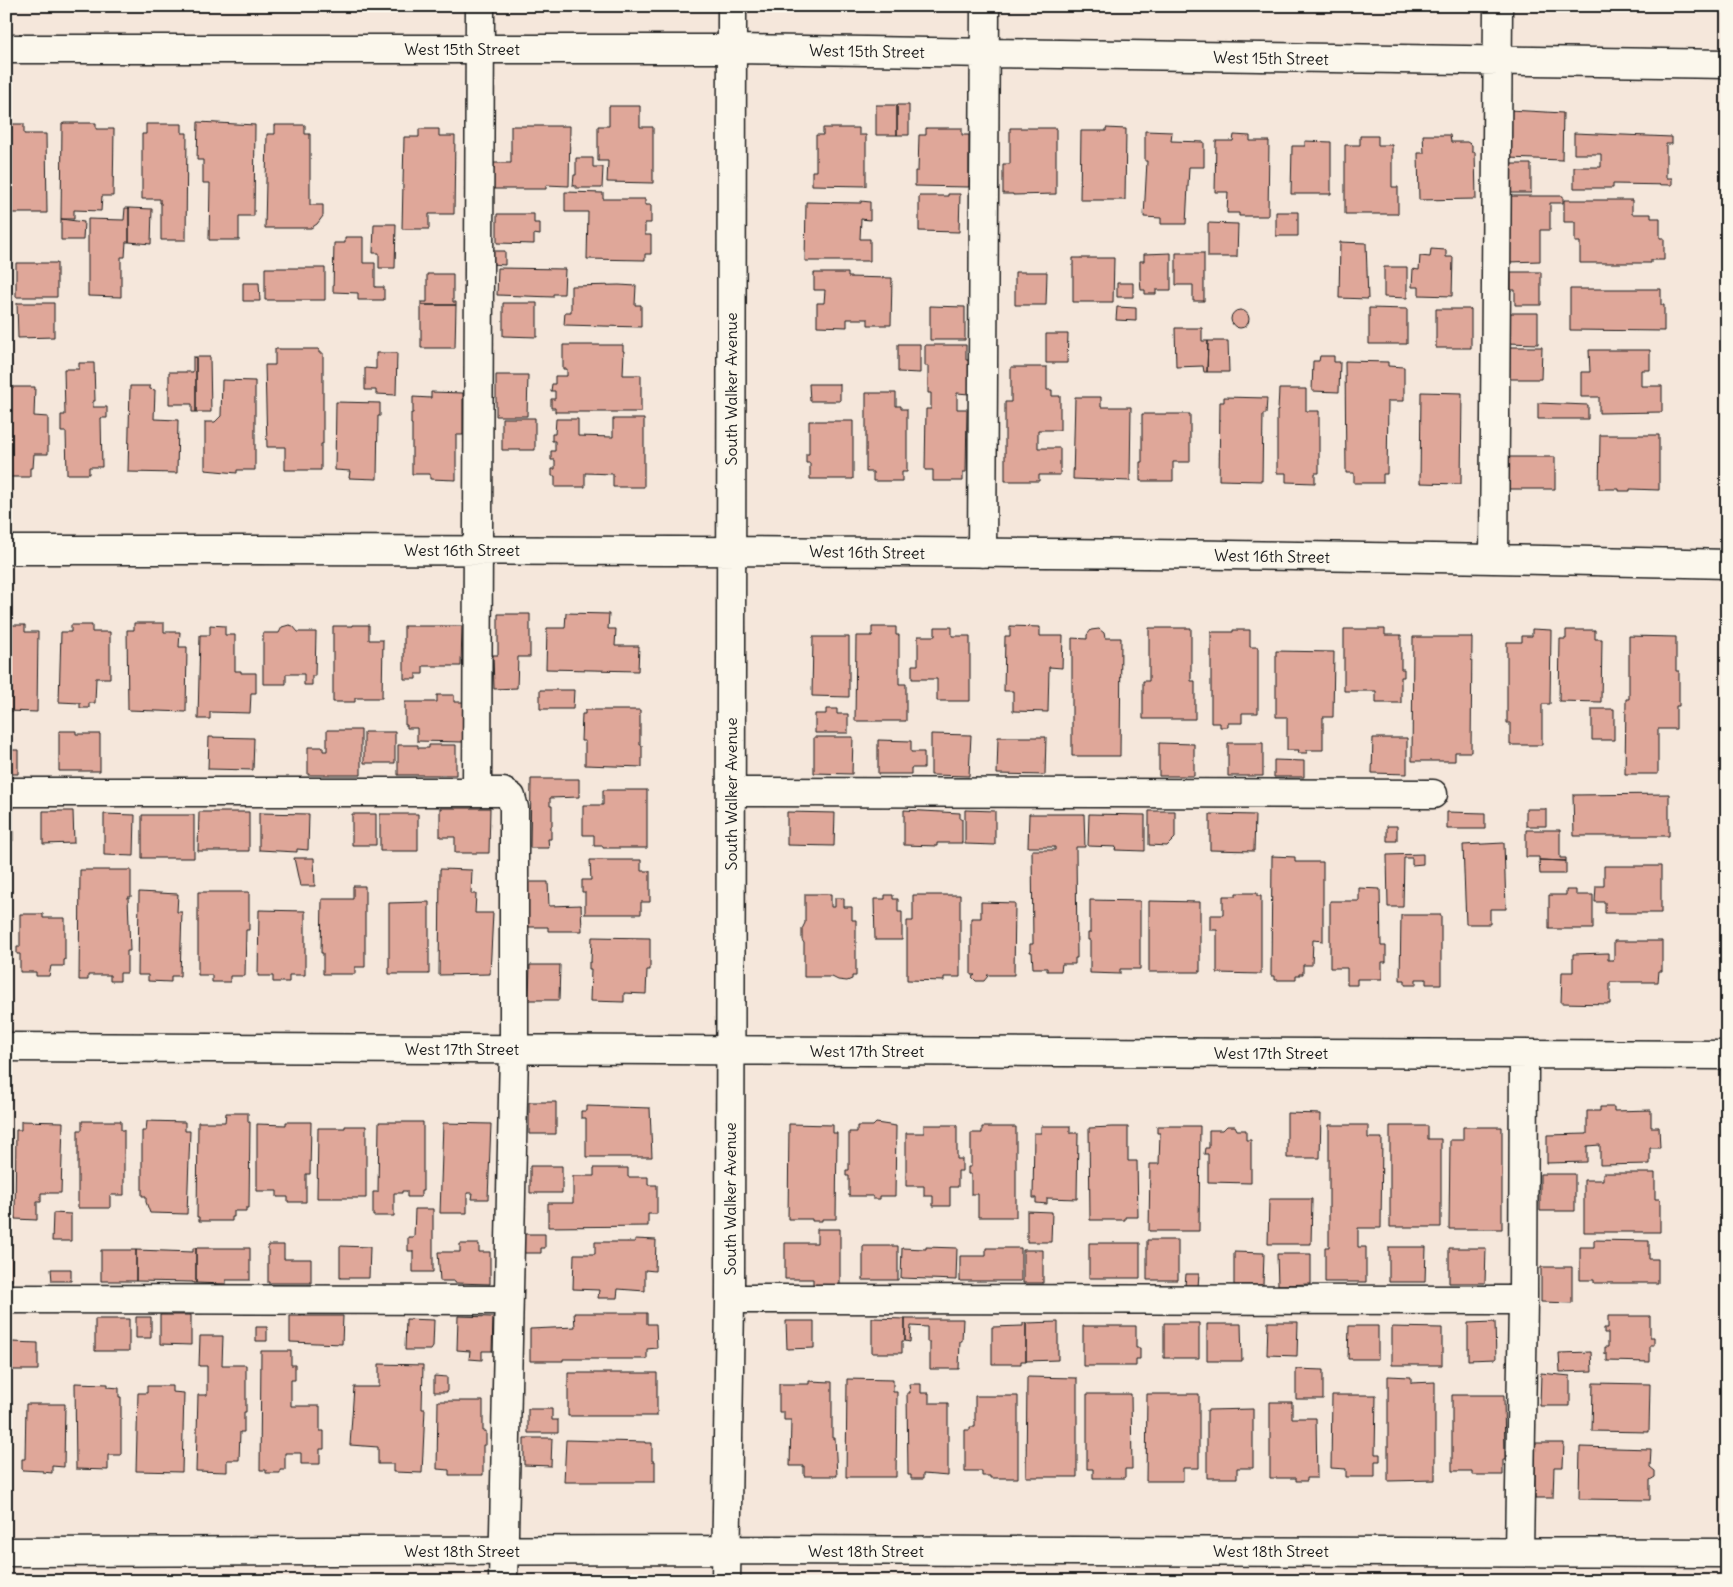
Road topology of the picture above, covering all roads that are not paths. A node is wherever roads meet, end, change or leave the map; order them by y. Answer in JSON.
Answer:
{"nodes":[{"id":1,"x":480,"y":6,"type":"edge"},
{"id":2,"x":732,"y":6,"type":"edge"},
{"id":3,"x":985,"y":6,"type":"edge"},
{"id":4,"x":1498,"y":6,"type":"edge"},
{"id":5,"x":6,"y":49,"type":"edge"},
{"id":6,"x":480,"y":49,"type":"junction"},
{"id":7,"x":732,"y":49,"type":"junction"},
{"id":8,"x":985,"y":53,"type":"junction"},
{"id":9,"x":1498,"y":61,"type":"junction"},
{"id":10,"x":1727,"y":64,"type":"edge"},
{"id":11,"x":6,"y":550,"type":"edge"},
{"id":12,"x":477,"y":550,"type":"junction"},
{"id":13,"x":731,"y":550,"type":"junction"},
{"id":14,"x":982,"y":553,"type":"junction"},
{"id":15,"x":1494,"y":558,"type":"junction"},
{"id":16,"x":1727,"y":564,"type":"edge"},
{"id":17,"x":6,"y":792,"type":"edge"},
{"id":18,"x":477,"y":792,"type":"junction"},
{"id":19,"x":731,"y":792,"type":"junction"},
{"id":20,"x":1433,"y":794,"type":"dead end"},
{"id":21,"x":6,"y":1047,"type":"edge"},
{"id":22,"x":514,"y":1049,"type":"junction"},
{"id":23,"x":731,"y":1050,"type":"junction"},
{"id":24,"x":1524,"y":1054,"type":"junction"},
{"id":25,"x":1727,"y":1055,"type":"edge"},
{"id":26,"x":6,"y":1299,"type":"edge"},
{"id":27,"x":730,"y":1299,"type":"junction"},
{"id":28,"x":508,"y":1300,"type":"junction"},
{"id":29,"x":1523,"y":1300,"type":"junction"},
{"id":30,"x":726,"y":1550,"type":"junction"},
{"id":31,"x":6,"y":1552,"type":"edge"},
{"id":32,"x":503,"y":1552,"type":"junction"},
{"id":33,"x":1518,"y":1552,"type":"junction"},
{"id":34,"x":1727,"y":1552,"type":"edge"},
{"id":35,"x":503,"y":1581,"type":"edge"},
{"id":36,"x":726,"y":1581,"type":"edge"}],
"edges":[{"from":1,"to":6,"type":"street"},
{"from":2,"to":7,"type":"street","name":"South Walker Avenue"},
{"from":3,"to":8,"type":"street"},
{"from":4,"to":9,"type":"street"},
{"from":5,"to":6,"type":"street","name":"West 15th Street"},
{"from":6,"to":7,"type":"street","name":"West 15th Street"},
{"from":6,"to":12,"type":"street"},
{"from":7,"to":8,"type":"street","name":"West 15th Street"},
{"from":7,"to":13,"type":"street","name":"South Walker Avenue"},
{"from":8,"to":9,"type":"street","name":"West 15th Street"},
{"from":8,"to":14,"type":"street"},
{"from":9,"to":10,"type":"street","name":"West 15th Street"},
{"from":9,"to":15,"type":"street"},
{"from":11,"to":12,"type":"street","name":"West 16th Street"},
{"from":12,"to":13,"type":"street","name":"West 16th Street"},
{"from":12,"to":18,"type":"street"},
{"from":13,"to":14,"type":"street","name":"West 16th Street"},
{"from":13,"to":19,"type":"street","name":"South Walker Avenue"},
{"from":14,"to":15,"type":"street","name":"West 16th Street"},
{"from":15,"to":16,"type":"street","name":"West 16th Street"},
{"from":17,"to":18,"type":"street"},
{"from":18,"to":22,"type":"street"},
{"from":19,"to":20,"type":"street"},
{"from":19,"to":23,"type":"street","name":"South Walker Avenue"},
{"from":21,"to":22,"type":"street","name":"West 17th Street"},
{"from":22,"to":23,"type":"street","name":"West 17th Street"},
{"from":22,"to":28,"type":"street"},
{"from":23,"to":24,"type":"street","name":"West 17th Street"},
{"from":23,"to":27,"type":"street","name":"South Walker Avenue"},
{"from":24,"to":25,"type":"street","name":"West 17th Street"},
{"from":24,"to":29,"type":"street"},
{"from":26,"to":28,"type":"street"},
{"from":27,"to":29,"type":"street"},
{"from":27,"to":30,"type":"street","name":"South Walker Avenue"},
{"from":28,"to":32,"type":"street"},
{"from":29,"to":33,"type":"street"},
{"from":30,"to":32,"type":"street","name":"West 18th Street"},
{"from":30,"to":33,"type":"street","name":"West 18th Street"},
{"from":30,"to":36,"type":"street","name":"South Walker Avenue"},
{"from":31,"to":32,"type":"street","name":"West 18th Street"},
{"from":32,"to":35,"type":"street"},
{"from":33,"to":34,"type":"street","name":"West 18th Street"}]}
